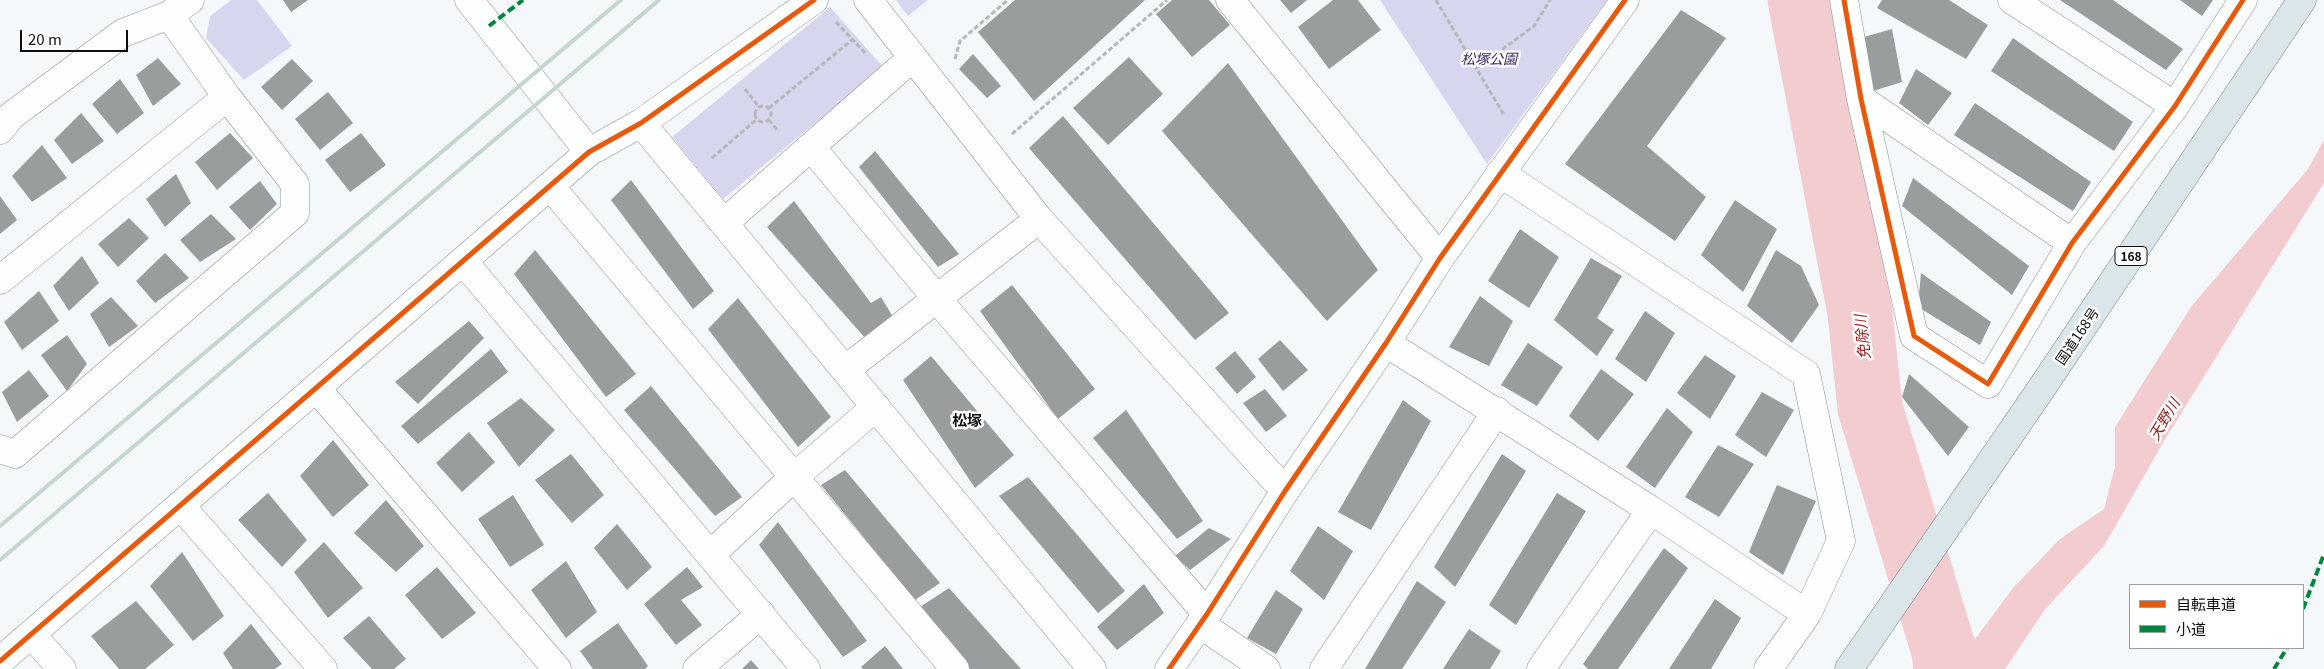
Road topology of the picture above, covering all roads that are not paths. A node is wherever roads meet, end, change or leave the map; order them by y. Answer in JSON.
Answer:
{"nodes":[{"id":1,"x":469,"y":0,"type":"edge"},
{"id":2,"x":814,"y":0,"type":"edge"},
{"id":3,"x":868,"y":0,"type":"edge"},
{"id":4,"x":1230,"y":0,"type":"edge"},
{"id":5,"x":1624,"y":0,"type":"edge"},
{"id":6,"x":1844,"y":0,"type":"edge"},
{"id":7,"x":2012,"y":0,"type":"edge"},
{"id":8,"x":2243,"y":0,"type":"edge"},
{"id":9,"x":2302,"y":0,"type":"edge"},
{"id":10,"x":180,"y":7,"type":"edge"},
{"id":11,"x":912,"y":58,"type":"junction"},
{"id":12,"x":227,"y":97,"type":"junction"},
{"id":13,"x":1861,"y":99,"type":"junction"},
{"id":14,"x":2175,"y":106,"type":"junction"},
{"id":15,"x":641,"y":123,"type":"junction"},
{"id":16,"x":0,"y":130,"type":"edge"},
{"id":17,"x":811,"y":147,"type":"junction"},
{"id":18,"x":589,"y":152,"type":"junction"},
{"id":19,"x":1500,"y":173,"type":"junction"},
{"id":20,"x":550,"y":186,"type":"junction"},
{"id":21,"x":1039,"y":219,"type":"junction"},
{"id":22,"x":724,"y":223,"type":"junction"},
{"id":23,"x":2072,"y":243,"type":"junction"},
{"id":24,"x":1440,"y":258,"type":"junction"},
{"id":25,"x":463,"y":261,"type":"junction"},
{"id":26,"x":0,"y":280,"type":"edge"},
{"id":27,"x":937,"y":299,"type":"junction"},
{"id":28,"x":1386,"y":343,"type":"junction"},
{"id":29,"x":845,"y":370,"type":"junction"},
{"id":30,"x":316,"y":388,"type":"junction"},
{"id":31,"x":876,"y":407,"type":"junction"},
{"id":32,"x":1498,"y":411,"type":"junction"},
{"id":33,"x":0,"y":449,"type":"edge"},
{"id":34,"x":794,"y":477,"type":"junction"},
{"id":35,"x":1285,"y":491,"type":"junction"},
{"id":36,"x":180,"y":505,"type":"junction"},
{"id":37,"x":1651,"y":510,"type":"junction"},
{"id":38,"x":710,"y":555,"type":"junction"},
{"id":39,"x":760,"y":614,"type":"junction"},
{"id":40,"x":1807,"y":614,"type":"junction"},
{"id":41,"x":1203,"y":619,"type":"junction"},
{"id":42,"x":32,"y":634,"type":"junction"},
{"id":43,"x":0,"y":661,"type":"edge"},
{"id":44,"x":62,"y":669,"type":"edge"},
{"id":45,"x":323,"y":669,"type":"edge"},
{"id":46,"x":557,"y":669,"type":"edge"},
{"id":47,"x":697,"y":669,"type":"edge"},
{"id":48,"x":806,"y":669,"type":"edge"},
{"id":49,"x":955,"y":669,"type":"edge"},
{"id":50,"x":1092,"y":669,"type":"edge"},
{"id":51,"x":1169,"y":669,"type":"edge"},
{"id":52,"x":1266,"y":669,"type":"edge"},
{"id":53,"x":1324,"y":669,"type":"edge"},
{"id":54,"x":1541,"y":669,"type":"edge"},
{"id":55,"x":1768,"y":669,"type":"edge"},
{"id":56,"x":1849,"y":669,"type":"edge"}],
"edges":[{"from":1,"to":18,"type":"street"},
{"from":2,"to":15,"type":"street"},
{"from":3,"to":11,"type":"street"},
{"from":4,"to":24,"type":"street"},
{"from":5,"to":19,"type":"street"},
{"from":6,"to":13,"type":"street"},
{"from":7,"to":14,"type":"street"},
{"from":8,"to":14,"type":"street"},
{"from":9,"to":56,"type":"highway","name":"国道168号","number":"168"},
{"from":10,"to":12,"type":"street"},
{"from":10,"to":16,"type":"street"},
{"from":11,"to":17,"type":"street"},
{"from":11,"to":21,"type":"street"},
{"from":12,"to":26,"type":"street"},
{"from":12,"to":33,"type":"street"},
{"from":13,"to":23,"type":"street"},
{"from":13,"to":23,"type":"street"},
{"from":14,"to":23,"type":"street"},
{"from":15,"to":18,"type":"street"},
{"from":15,"to":22,"type":"street"},
{"from":17,"to":22,"type":"street"},
{"from":17,"to":27,"type":"street"},
{"from":18,"to":20,"type":"street"},
{"from":19,"to":24,"type":"street"},
{"from":19,"to":40,"type":"street"},
{"from":20,"to":25,"type":"street"},
{"from":20,"to":34,"type":"street"},
{"from":21,"to":27,"type":"street"},
{"from":21,"to":35,"type":"street"},
{"from":22,"to":29,"type":"street"},
{"from":24,"to":28,"type":"street"},
{"from":25,"to":30,"type":"street"},
{"from":25,"to":38,"type":"street"},
{"from":27,"to":29,"type":"street"},
{"from":27,"to":41,"type":"street"},
{"from":28,"to":32,"type":"street"},
{"from":28,"to":35,"type":"street"},
{"from":29,"to":31,"type":"street"},
{"from":30,"to":36,"type":"street"},
{"from":30,"to":46,"type":"street"},
{"from":31,"to":34,"type":"street"},
{"from":31,"to":50,"type":"street"},
{"from":32,"to":37,"type":"street"},
{"from":32,"to":53,"type":"street"},
{"from":34,"to":38,"type":"street"},
{"from":34,"to":49,"type":"street"},
{"from":35,"to":41,"type":"street"},
{"from":36,"to":42,"type":"street"},
{"from":36,"to":45,"type":"street"},
{"from":37,"to":40,"type":"street"},
{"from":37,"to":54,"type":"street"},
{"from":38,"to":39,"type":"street"},
{"from":39,"to":47,"type":"street"},
{"from":39,"to":48,"type":"street"},
{"from":40,"to":55,"type":"street"},
{"from":41,"to":51,"type":"street"},
{"from":41,"to":52,"type":"street"},
{"from":42,"to":43,"type":"street"},
{"from":42,"to":44,"type":"street"}]}
